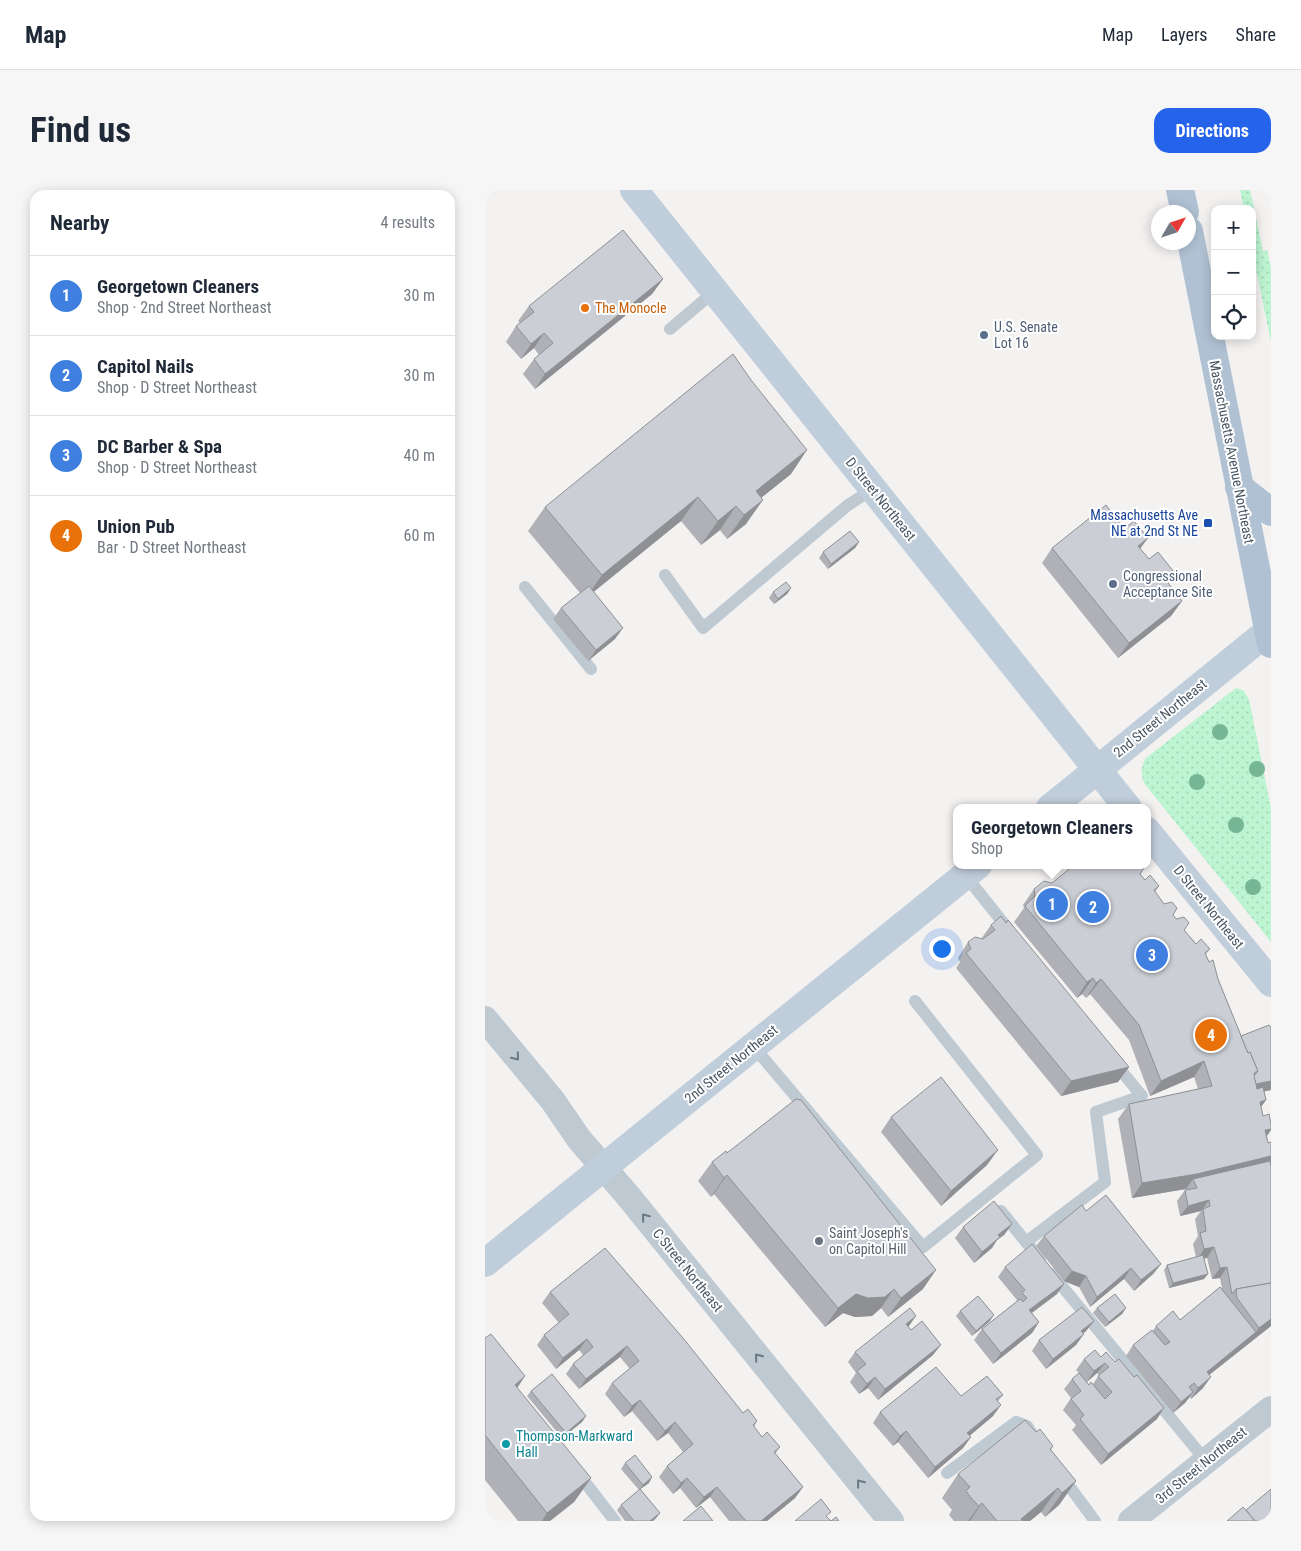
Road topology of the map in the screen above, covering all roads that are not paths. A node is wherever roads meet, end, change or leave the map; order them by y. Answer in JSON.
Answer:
{"nodes":[{"id":1,"x":634,"y":190,"type":"edge"},
{"id":2,"x":1181,"y":190,"type":"edge"},
{"id":3,"x":1184,"y":205,"type":"edge"},
{"id":4,"x":1193,"y":250,"type":"edge"},
{"id":5,"x":715,"y":291,"type":"junction"},
{"id":6,"x":669,"y":329,"type":"dead end"},
{"id":7,"x":1239,"y":487,"type":"junction"},
{"id":8,"x":873,"y":489,"type":"junction"},
{"id":9,"x":1271,"y":512,"type":"edge"},
{"id":10,"x":665,"y":575,"type":"dead end"},
{"id":11,"x":525,"y":587,"type":"dead end"},
{"id":12,"x":1270,"y":635,"type":"edge"},
{"id":13,"x":591,"y":669,"type":"dead end"},
{"id":14,"x":1096,"y":770,"type":"junction"},
{"id":15,"x":1054,"y":804,"type":"edge"},
{"id":16,"x":1125,"y":804,"type":"edge"},
{"id":17,"x":1151,"y":837,"type":"edge"},
{"id":18,"x":972,"y":870,"type":"edge"},
{"id":19,"x":1019,"y":942,"type":"edge"},
{"id":20,"x":1271,"y":983,"type":"edge"},
{"id":21,"x":915,"y":1001,"type":"dead end"},
{"id":22,"x":485,"y":1019,"type":"edge"},
{"id":23,"x":753,"y":1046,"type":"junction"},
{"id":24,"x":1105,"y":1050,"type":"edge"},
{"id":25,"x":602,"y":1167,"type":"junction"},
{"id":26,"x":988,"y":1195,"type":"junction"},
{"id":27,"x":1027,"y":1242,"type":"junction"},
{"id":28,"x":485,"y":1264,"type":"edge"},
{"id":29,"x":1271,"y":1409,"type":"edge"},
{"id":30,"x":1038,"y":1442,"type":"edge"},
{"id":31,"x":566,"y":1458,"type":"edge"},
{"id":32,"x":1206,"y":1461,"type":"junction"},
{"id":33,"x":1054,"y":1465,"type":"edge"},
{"id":34,"x":947,"y":1473,"type":"edge"},
{"id":35,"x":615,"y":1521,"type":"edge"},
{"id":36,"x":891,"y":1521,"type":"edge"},
{"id":37,"x":1095,"y":1521,"type":"edge"},
{"id":38,"x":1131,"y":1521,"type":"edge"}],
"edges":[{"from":1,"to":5,"type":"street","name":"D Street Northeast"},
{"from":2,"to":3,"type":"main road"},
{"from":4,"to":7,"type":"main road","name":"Massachusetts Avenue Northeast"},
{"from":5,"to":6,"type":"lane"},
{"from":5,"to":8,"type":"street","name":"D Street Northeast"},
{"from":7,"to":9,"type":"main road"},
{"from":7,"to":12,"type":"main road","name":"Massachusetts Avenue Northeast"},
{"from":8,"to":10,"type":"lane"},
{"from":8,"to":14,"type":"street","name":"D Street Northeast"},
{"from":11,"to":13,"type":"lane"},
{"from":12,"to":14,"type":"street","name":"2nd Street Northeast"},
{"from":14,"to":15,"type":"street","name":"2nd Street Northeast"},
{"from":14,"to":16,"type":"street","name":"D Street Northeast"},
{"from":17,"to":20,"type":"street","name":"D Street Northeast"},
{"from":18,"to":19,"type":"lane"},
{"from":18,"to":23,"type":"street","name":"2nd Street Northeast"},
{"from":21,"to":26,"type":"lane"},
{"from":22,"to":25,"type":"street","name":"C Street Northeast","one_way":true},
{"from":23,"to":25,"type":"street","name":"2nd Street Northeast"},
{"from":23,"to":26,"type":"lane"},
{"from":24,"to":27,"type":"lane"},
{"from":25,"to":28,"type":"street","name":"2nd Street Northeast"},
{"from":36,"to":25,"type":"street","name":"C Street Northeast","one_way":true},
{"from":26,"to":27,"type":"lane"},
{"from":27,"to":32,"type":"lane"},
{"from":29,"to":32,"type":"street","name":"3rd Street Northeast"},
{"from":30,"to":34,"type":"lane"},
{"from":31,"to":35,"type":"lane"},
{"from":32,"to":38,"type":"street","name":"3rd Street Northeast"},
{"from":33,"to":37,"type":"lane"}]}
